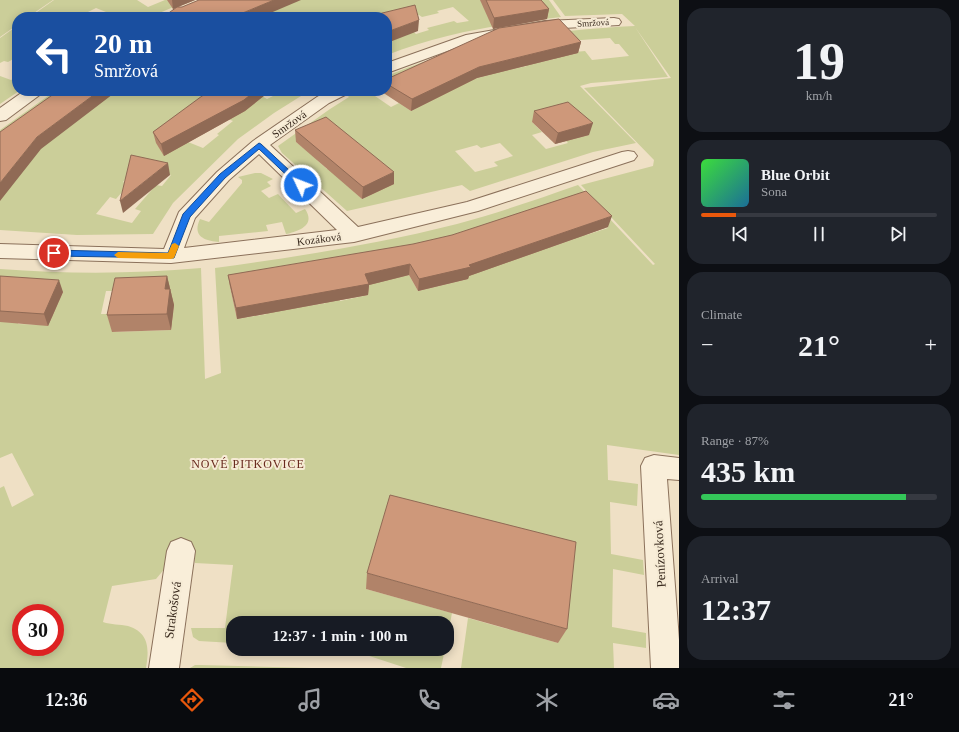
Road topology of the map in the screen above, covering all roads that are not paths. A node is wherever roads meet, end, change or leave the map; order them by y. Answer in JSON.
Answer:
{"nodes":[{"id":1,"x":614,"y":22,"type":"dead end"},
{"id":2,"x":392,"y":66,"type":"edge"},
{"id":3,"x":28,"y":96,"type":"edge"},
{"id":4,"x":331,"y":96,"type":"edge"},
{"id":5,"x":0,"y":116,"type":"edge"},
{"id":6,"x":259,"y":145,"type":"junction"},
{"id":7,"x":628,"y":156,"type":"dead end"},
{"id":8,"x":354,"y":235,"type":"junction"},
{"id":9,"x":0,"y":251,"type":"edge"},
{"id":10,"x":171,"y":256,"type":"junction"},
{"id":11,"x":679,"y":469,"type":"edge"},
{"id":12,"x":181,"y":551,"type":"dead end"},
{"id":13,"x":164,"y":668,"type":"edge"},
{"id":14,"x":666,"y":668,"type":"edge"}],
"edges":[{"from":1,"to":2,"type":"street","name":"Smržová"},
{"from":3,"to":5,"type":"street"},
{"from":4,"to":6,"type":"street","name":"Smržová"},
{"from":6,"to":8,"type":"street"},
{"from":6,"to":10,"type":"street","name":"Smržová"},
{"from":7,"to":8,"type":"street","name":"Kozáková"},
{"from":8,"to":10,"type":"street","name":"Kozáková"},
{"from":9,"to":10,"type":"street","name":"Kozáková"},
{"from":11,"to":14,"type":"street","name":"Penízovková"},
{"from":12,"to":13,"type":"street","name":"Strakošová"}]}
